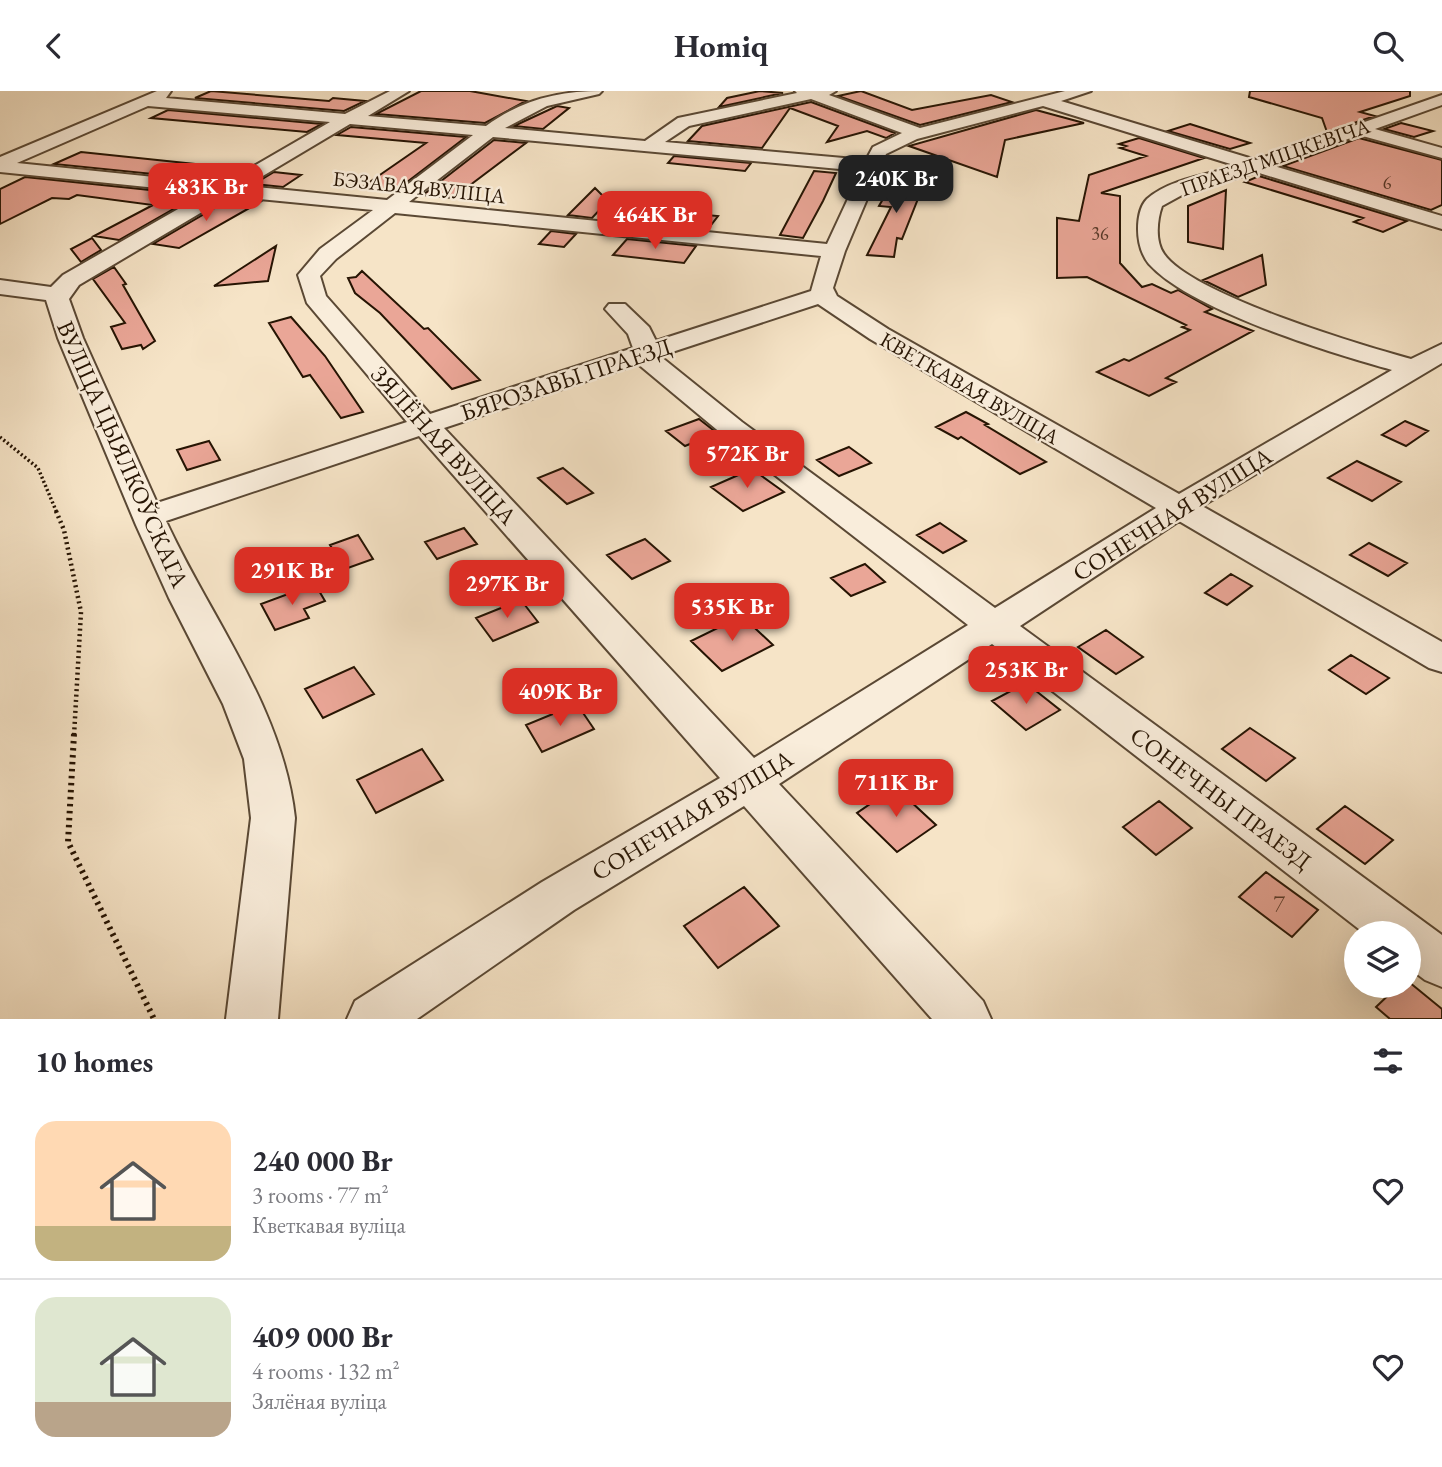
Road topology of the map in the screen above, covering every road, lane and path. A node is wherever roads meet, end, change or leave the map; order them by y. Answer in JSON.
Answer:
{"nodes":[{"id":1,"x":171,"y":91,"type":"edge"},
{"id":2,"x":401,"y":91,"type":"edge"},
{"id":3,"x":594,"y":91,"type":"edge"},
{"id":4,"x":1012,"y":91,"type":"edge"},
{"id":5,"x":1083,"y":91,"type":"edge"},
{"id":6,"x":814,"y":92,"type":"edge"},
{"id":7,"x":1442,"y":100,"type":"edge"},
{"id":8,"x":146,"y":101,"type":"junction"},
{"id":9,"x":1043,"y":101,"type":"junction"},
{"id":10,"x":351,"y":118,"type":"junction"},
{"id":11,"x":1358,"y":130,"type":"junction"},
{"id":12,"x":489,"y":131,"type":"junction"},
{"id":13,"x":919,"y":133,"type":"junction"},
{"id":14,"x":650,"y":145,"type":"junction"},
{"id":15,"x":1442,"y":153,"type":"edge"},
{"id":16,"x":0,"y":165,"type":"edge"},
{"id":17,"x":870,"y":166,"type":"junction"},
{"id":18,"x":1254,"y":167,"type":"junction"},
{"id":19,"x":227,"y":191,"type":"junction"},
{"id":20,"x":392,"y":208,"type":"junction"},
{"id":21,"x":1442,"y":223,"type":"edge"},
{"id":22,"x":834,"y":251,"type":"junction"},
{"id":23,"x":0,"y":287,"type":"edge"},
{"id":24,"x":824,"y":294,"type":"junction"},
{"id":25,"x":58,"y":295,"type":"junction"},
{"id":26,"x":617,"y":309,"type":"dead end"},
{"id":27,"x":645,"y":354,"type":"junction"},
{"id":28,"x":1428,"y":360,"type":"edge"},
{"id":29,"x":424,"y":424,"type":"junction"},
{"id":30,"x":0,"y":437,"type":"edge"},
{"id":31,"x":1177,"y":508,"type":"junction"},
{"id":32,"x":148,"y":516,"type":"junction"},
{"id":33,"x":993,"y":627,"type":"junction"},
{"id":34,"x":1442,"y":659,"type":"edge"},
{"id":35,"x":751,"y":781,"type":"junction"},
{"id":36,"x":1385,"y":921,"type":"edge"},
{"id":37,"x":1421,"y":948,"type":"edge"},
{"id":38,"x":1442,"y":964,"type":"edge"},
{"id":39,"x":154,"y":1019,"type":"edge"},
{"id":40,"x":253,"y":1019,"type":"edge"},
{"id":41,"x":373,"y":1019,"type":"edge"},
{"id":42,"x":965,"y":1019,"type":"edge"}],
"edges":[{"from":1,"to":8,"type":"street"},
{"from":2,"to":10,"type":"street","name":"ВУЛІЦА ЦЫЯЛКОЎСКАГА"},
{"from":3,"to":12,"type":"street","name":"ЗЯЛЁНАЯ ВУЛІЦА"},
{"from":4,"to":9,"type":"street"},
{"from":5,"to":9,"type":"street"},
{"from":6,"to":13,"type":"street"},
{"from":6,"to":14,"type":"street"},
{"from":7,"to":11,"type":"street","name":"ПРАЕЗД МІЦКЕВІЧА"},
{"from":8,"to":10,"type":"street"},
{"from":8,"to":16,"type":"street"},
{"from":9,"to":13,"type":"street"},
{"from":9,"to":18,"type":"street"},
{"from":10,"to":12,"type":"street"},
{"from":10,"to":19,"type":"street","name":"ВУЛІЦА ЦЫЯЛКОЎСКАГА"},
{"from":11,"to":15,"type":"street"},
{"from":11,"to":18,"type":"street","name":"ПРАЕЗД МІЦКЕВІЧА"},
{"from":12,"to":14,"type":"street"},
{"from":12,"to":20,"type":"street","name":"ЗЯЛЁНАЯ ВУЛІЦА"},
{"from":13,"to":17,"type":"street"},
{"from":14,"to":17,"type":"street"},
{"from":16,"to":19,"type":"street","name":"БЭЗАВАЯ ВУЛІЦА"},
{"from":17,"to":22,"type":"street"},
{"from":18,"to":21,"type":"street"},
{"from":18,"to":28,"type":"street","name":"ПРАЕЗД МІЦКЕВІЧА"},
{"from":19,"to":20,"type":"street","name":"БЭЗАВАЯ ВУЛІЦА"},
{"from":19,"to":25,"type":"street","name":"ВУЛІЦА ЦЫЯЛКОЎСКАГА"},
{"from":20,"to":22,"type":"street","name":"БЭЗАВАЯ ВУЛІЦА"},
{"from":20,"to":29,"type":"street","name":"ЗЯЛЁНАЯ ВУЛІЦА"},
{"from":22,"to":24,"type":"street"},
{"from":23,"to":25,"type":"street"},
{"from":24,"to":27,"type":"street","name":"БЯРОЗАВЫ ПРАЕЗД"},
{"from":24,"to":31,"type":"street","name":"КВЕТКАВАЯ ВУЛІЦА"},
{"from":25,"to":32,"type":"street","name":"ВУЛІЦА ЦЫЯЛКОЎСКАГА"},
{"from":26,"to":27,"type":"street","name":"СОНЕЧНЫ ПРАЕЗД"},
{"from":27,"to":29,"type":"street","name":"БЯРОЗАВЫ ПРАЕЗД"},
{"from":27,"to":33,"type":"street","name":"СОНЕЧНЫ ПРАЕЗД"},
{"from":28,"to":31,"type":"street","name":"СОНЕЧНАЯ ВУЛІЦА"},
{"from":29,"to":32,"type":"street","name":"БЯРОЗАВЫ ПРАЕЗД"},
{"from":29,"to":35,"type":"street","name":"ЗЯЛЁНАЯ ВУЛІЦА"},
{"from":30,"to":39,"type":"path"},
{"from":31,"to":33,"type":"street","name":"СОНЕЧНАЯ ВУЛІЦА"},
{"from":31,"to":34,"type":"street","name":"КВЕТКАВАЯ ВУЛІЦА"},
{"from":32,"to":40,"type":"street","name":"ВУЛІЦА ЦЫЯЛКОЎСКАГА"},
{"from":33,"to":35,"type":"street","name":"СОНЕЧНАЯ ВУЛІЦА"},
{"from":33,"to":36,"type":"street","name":"СОНЕЧНЫ ПРАЕЗД"},
{"from":35,"to":41,"type":"street","name":"СОНЕЧНАЯ ВУЛІЦА"},
{"from":35,"to":42,"type":"street","name":"ЗЯЛЁНАЯ ВУЛІЦА"},
{"from":37,"to":38,"type":"street"}]}
